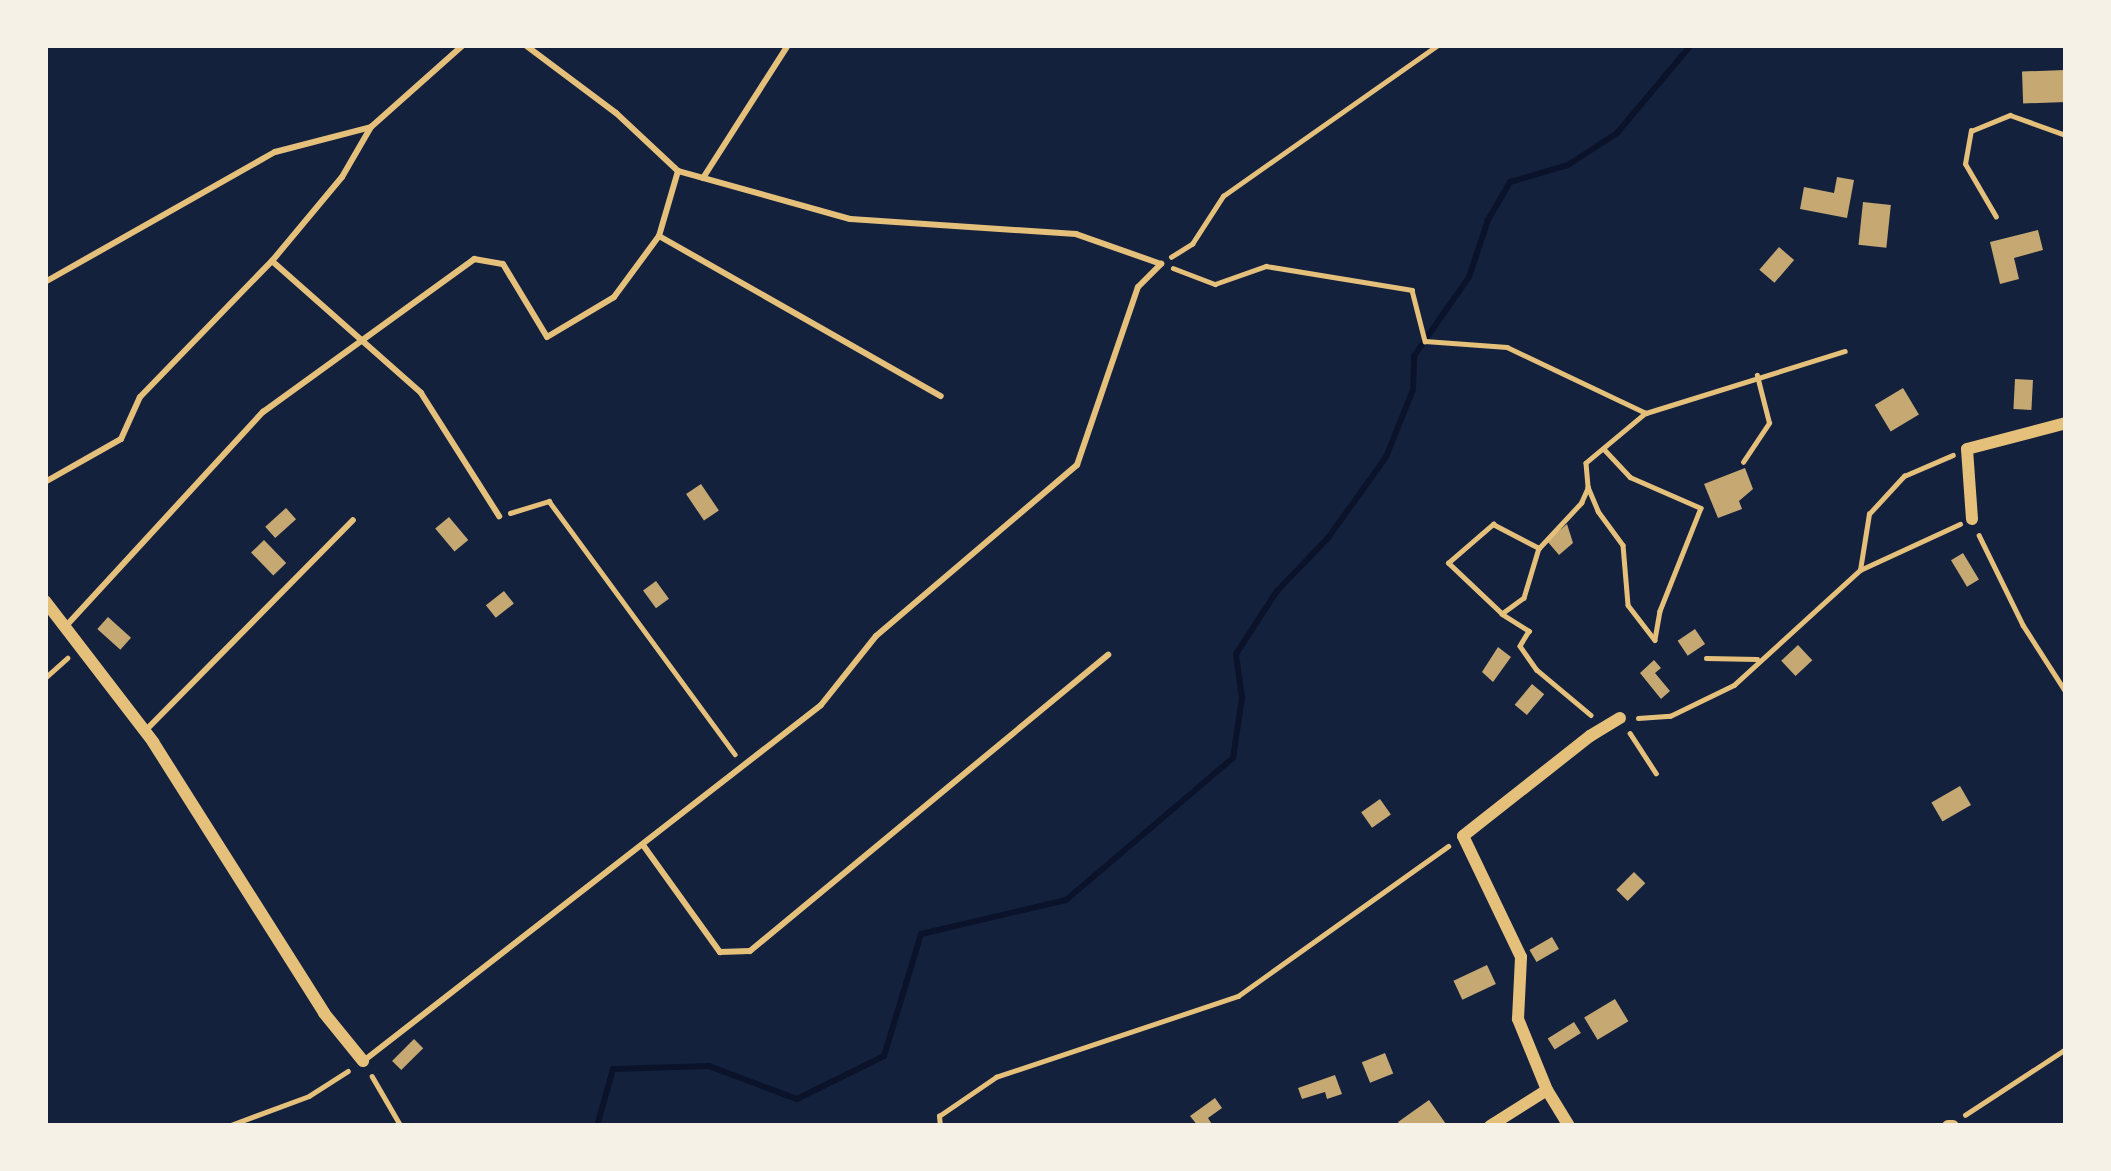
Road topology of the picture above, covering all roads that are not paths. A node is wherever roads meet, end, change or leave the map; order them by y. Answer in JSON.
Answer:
{"nodes":[{"id":1,"x":464,"y":45,"type":"edge"},
{"id":2,"x":525,"y":45,"type":"edge"},
{"id":3,"x":788,"y":45,"type":"edge"},
{"id":4,"x":371,"y":127,"type":"junction"},
{"id":5,"x":678,"y":171,"type":"junction"},
{"id":6,"x":703,"y":178,"type":"junction"},
{"id":7,"x":659,"y":236,"type":"junction"},
{"id":8,"x":272,"y":261,"type":"junction"},
{"id":9,"x":45,"y":282,"type":"edge"},
{"id":10,"x":368,"y":340,"type":"junction"},
{"id":11,"x":941,"y":395,"type":"dead end"},
{"id":12,"x":2066,"y":423,"type":"edge"},
{"id":13,"x":45,"y":482,"type":"edge"},
{"id":14,"x":499,"y":516,"type":"road end"},
{"id":15,"x":1972,"y":519,"type":"road end"},
{"id":16,"x":352,"y":520,"type":"dead end"},
{"id":17,"x":45,"y":601,"type":"edge"},
{"id":18,"x":63,"y":628,"type":"junction"},
{"id":19,"x":1108,"y":655,"type":"dead end"},
{"id":20,"x":1620,"y":718,"type":"road end"},
{"id":21,"x":145,"y":731,"type":"junction"},
{"id":22,"x":643,"y":845,"type":"junction"},
{"id":23,"x":363,"y":1061,"type":"joint"},
{"id":24,"x":1547,"y":1090,"type":"junction"},
{"id":25,"x":1490,"y":1126,"type":"edge"},
{"id":26,"x":1569,"y":1126,"type":"edge"}],
"edges":[{"from":1,"to":4,"type":"lane"},
{"from":2,"to":5,"type":"lane"},
{"from":3,"to":6,"type":"lane"},
{"from":4,"to":8,"type":"lane"},
{"from":4,"to":9,"type":"lane"},
{"from":5,"to":6,"type":"lane"},
{"from":5,"to":7,"type":"lane"},
{"from":6,"to":22,"type":"lane"},
{"from":7,"to":10,"type":"lane"},
{"from":7,"to":11,"type":"lane"},
{"from":8,"to":10,"type":"lane"},
{"from":8,"to":13,"type":"lane"},
{"from":10,"to":14,"type":"lane"},
{"from":10,"to":18,"type":"lane"},
{"from":12,"to":15,"type":"street"},
{"from":16,"to":21,"type":"lane"},
{"from":17,"to":18,"type":"street"},
{"from":18,"to":21,"type":"street"},
{"from":19,"to":22,"type":"lane"},
{"from":20,"to":24,"type":"street"},
{"from":21,"to":23,"type":"street"},
{"from":22,"to":23,"type":"lane"},
{"from":24,"to":25,"type":"street"},
{"from":24,"to":26,"type":"street"}]}
